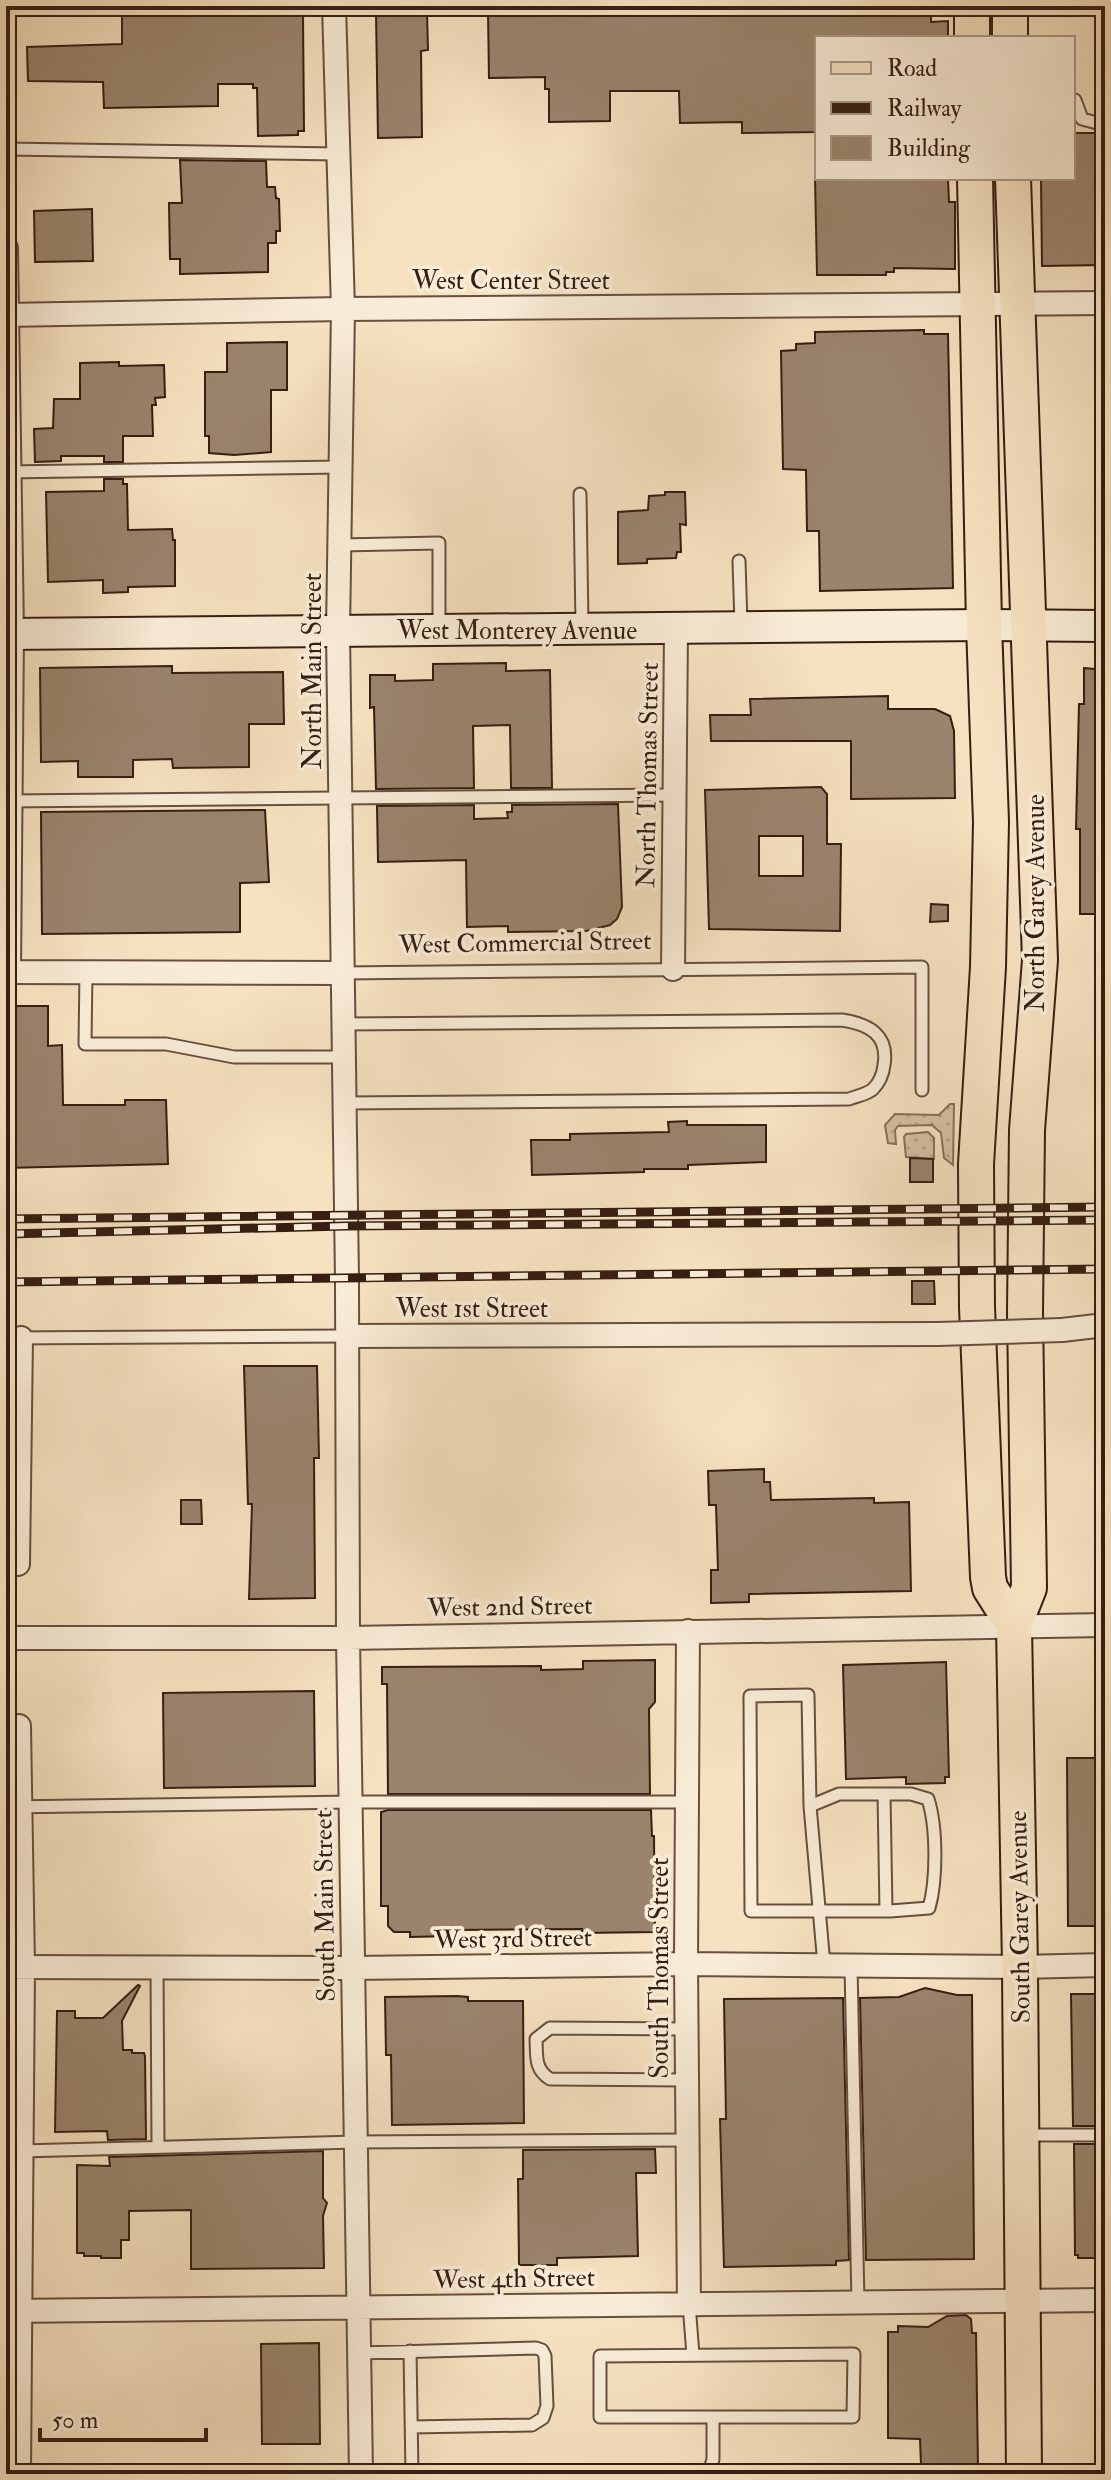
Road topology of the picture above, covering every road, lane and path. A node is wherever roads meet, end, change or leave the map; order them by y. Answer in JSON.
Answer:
{"nodes":[{"id":1,"x":334,"y":6,"type":"edge"},
{"id":2,"x":972,"y":6,"type":"edge"},
{"id":3,"x":1010,"y":6,"type":"edge"},
{"id":4,"x":972,"y":36,"type":"edge"},
{"id":5,"x":1010,"y":36,"type":"edge"},
{"id":6,"x":1075,"y":100,"type":"dead end"},
{"id":7,"x":1105,"y":125,"type":"edge"},
{"id":8,"x":6,"y":149,"type":"edge"},
{"id":9,"x":339,"y":154,"type":"junction"},
{"id":10,"x":975,"y":180,"type":"edge"},
{"id":11,"x":1013,"y":180,"type":"edge"},
{"id":12,"x":6,"y":248,"type":"edge"},
{"id":13,"x":1105,"y":303,"type":"edge"},
{"id":14,"x":976,"y":304,"type":"junction"},
{"id":15,"x":1017,"y":304,"type":"junction"},
{"id":16,"x":343,"y":309,"type":"junction"},
{"id":17,"x":7,"y":315,"type":"edge"},
{"id":18,"x":342,"y":467,"type":"junction"},
{"id":19,"x":8,"y":472,"type":"edge"},
{"id":20,"x":580,"y":494,"type":"dead end"},
{"id":21,"x":341,"y":545,"type":"junction"},
{"id":22,"x":739,"y":561,"type":"dead end"},
{"id":23,"x":984,"y":625,"type":"junction"},
{"id":24,"x":1028,"y":626,"type":"junction"},
{"id":25,"x":1105,"y":626,"type":"edge"},
{"id":26,"x":741,"y":629,"type":"junction"},
{"id":27,"x":439,"y":630,"type":"junction"},
{"id":28,"x":582,"y":630,"type":"junction"},
{"id":29,"x":676,"y":630,"type":"junction"},
{"id":30,"x":338,"y":631,"type":"junction"},
{"id":31,"x":9,"y":634,"type":"edge"},
{"id":32,"x":674,"y":795,"type":"junction"},
{"id":33,"x":340,"y":798,"type":"junction"},
{"id":34,"x":9,"y":801,"type":"edge"},
{"id":35,"x":673,"y":969,"type":"junction"},
{"id":36,"x":8,"y":972,"type":"edge"},
{"id":37,"x":86,"y":972,"type":"junction"},
{"id":38,"x":342,"y":973,"type":"junction"},
{"id":39,"x":343,"y":1024,"type":"junction"},
{"id":40,"x":343,"y":1057,"type":"junction"},
{"id":41,"x":922,"y":1090,"type":"dead end"},
{"id":42,"x":343,"y":1103,"type":"junction"},
{"id":43,"x":1104,"y":1326,"type":"edge"},
{"id":44,"x":348,"y":1336,"type":"junction"},
{"id":45,"x":13,"y":1338,"type":"edge"},
{"id":46,"x":1105,"y":1392,"type":"edge"},
{"id":47,"x":13,"y":1438,"type":"edge"},
{"id":48,"x":12,"y":1473,"type":"edge"},
{"id":49,"x":18,"y":1564,"type":"dead end"},
{"id":50,"x":1105,"y":1625,"type":"edge"},
{"id":51,"x":1014,"y":1626,"type":"junction"},
{"id":52,"x":688,"y":1631,"type":"junction"},
{"id":53,"x":6,"y":1638,"type":"edge"},
{"id":54,"x":348,"y":1638,"type":"junction"},
{"id":55,"x":19,"y":1726,"type":"dead end"},
{"id":56,"x":884,"y":1794,"type":"junction"},
{"id":57,"x":351,"y":1802,"type":"junction"},
{"id":58,"x":687,"y":1802,"type":"junction"},
{"id":59,"x":810,"y":1806,"type":"junction"},
{"id":60,"x":14,"y":1807,"type":"edge"},
{"id":61,"x":821,"y":1911,"type":"junction"},
{"id":62,"x":886,"y":1911,"type":"junction"},
{"id":63,"x":686,"y":1964,"type":"junction"},
{"id":64,"x":824,"y":1965,"type":"junction"},
{"id":65,"x":1105,"y":1965,"type":"edge"},
{"id":66,"x":851,"y":1966,"type":"junction"},
{"id":67,"x":14,"y":1967,"type":"edge"},
{"id":68,"x":157,"y":1967,"type":"junction"},
{"id":69,"x":1020,"y":1967,"type":"junction"},
{"id":70,"x":353,"y":1968,"type":"junction"},
{"id":71,"x":686,"y":2029,"type":"junction"},
{"id":72,"x":687,"y":2080,"type":"junction"},
{"id":73,"x":1021,"y":2135,"type":"junction"},
{"id":74,"x":1105,"y":2135,"type":"edge"},
{"id":75,"x":687,"y":2140,"type":"junction"},
{"id":76,"x":356,"y":2142,"type":"junction"},
{"id":77,"x":158,"y":2147,"type":"junction"},
{"id":78,"x":21,"y":2151,"type":"junction"},
{"id":79,"x":1105,"y":2300,"type":"edge"},
{"id":80,"x":1023,"y":2301,"type":"junction"},
{"id":81,"x":858,"y":2303,"type":"junction"},
{"id":82,"x":689,"y":2304,"type":"junction"},
{"id":83,"x":359,"y":2307,"type":"junction"},
{"id":84,"x":13,"y":2311,"type":"edge"},
{"id":85,"x":410,"y":2351,"type":"junction"},
{"id":86,"x":359,"y":2353,"type":"junction"},
{"id":87,"x":693,"y":2355,"type":"junction"},
{"id":88,"x":713,"y":2418,"type":"junction"},
{"id":89,"x":411,"y":2427,"type":"junction"},
{"id":90,"x":19,"y":2474,"type":"edge"},
{"id":91,"x":361,"y":2474,"type":"edge"},
{"id":92,"x":412,"y":2474,"type":"edge"},
{"id":93,"x":709,"y":2474,"type":"edge"},
{"id":94,"x":1024,"y":2474,"type":"edge"}],
"edges":[{"from":1,"to":9,"type":"street","name":"North Main Street"},
{"from":2,"to":4,"type":"main road"},
{"from":3,"to":5,"type":"main road"},
{"from":6,"to":7,"type":"lane"},
{"from":8,"to":9,"type":"lane"},
{"from":9,"to":16,"type":"street","name":"North Main Street"},
{"from":10,"to":14,"type":"main road","name":"North Garey Avenue"},
{"from":11,"to":15,"type":"main road","name":"North Garey Avenue"},
{"from":12,"to":17,"type":"street"},
{"from":13,"to":15,"type":"street","name":"West Center Street"},
{"from":14,"to":15,"type":"street","name":"West Center Street"},
{"from":14,"to":16,"type":"street","name":"West Center Street"},
{"from":14,"to":23,"type":"main road","name":"North Garey Avenue"},
{"from":15,"to":24,"type":"main road","name":"North Garey Avenue"},
{"from":16,"to":17,"type":"street","name":"West Center Street"},
{"from":16,"to":18,"type":"street","name":"North Main Street"},
{"from":17,"to":19,"type":"street"},
{"from":18,"to":19,"type":"lane"},
{"from":18,"to":21,"type":"street","name":"North Main Street"},
{"from":19,"to":31,"type":"street"},
{"from":20,"to":28,"type":"lane"},
{"from":21,"to":27,"type":"lane"},
{"from":21,"to":30,"type":"street","name":"North Main Street"},
{"from":22,"to":26,"type":"lane"},
{"from":23,"to":24,"type":"street","name":"West Monterey Avenue"},
{"from":23,"to":26,"type":"street","name":"West Monterey Avenue"},
{"from":23,"to":51,"type":"main road","name":"North Garey Avenue"},
{"from":24,"to":25,"type":"street","name":"West Monterey Avenue"},
{"from":24,"to":51,"type":"main road","name":"North Garey Avenue"},
{"from":26,"to":29,"type":"street","name":"West Monterey Avenue"},
{"from":27,"to":28,"type":"street","name":"West Monterey Avenue"},
{"from":27,"to":30,"type":"street","name":"West Monterey Avenue"},
{"from":28,"to":29,"type":"street","name":"West Monterey Avenue"},
{"from":29,"to":32,"type":"street","name":"North Thomas Street"},
{"from":30,"to":31,"type":"street","name":"West Monterey Avenue"},
{"from":30,"to":33,"type":"street","name":"North Main Street"},
{"from":31,"to":34,"type":"street"},
{"from":32,"to":33,"type":"lane"},
{"from":32,"to":35,"type":"street","name":"North Thomas Street"},
{"from":33,"to":34,"type":"lane"},
{"from":33,"to":38,"type":"street","name":"North Main Street"},
{"from":34,"to":36,"type":"street"},
{"from":35,"to":38,"type":"lane","name":"West Commercial Street"},
{"from":35,"to":41,"type":"lane","name":"West Commercial Street"},
{"from":36,"to":37,"type":"street","name":"West Commercial Street"},
{"from":37,"to":38,"type":"street","name":"West Commercial Street"},
{"from":37,"to":40,"type":"lane"},
{"from":38,"to":39,"type":"street","name":"North Main Street"},
{"from":39,"to":40,"type":"street","name":"North Main Street"},
{"from":39,"to":42,"type":"lane"},
{"from":40,"to":42,"type":"street","name":"North Main Street"},
{"from":42,"to":44,"type":"street","name":"North Main Street"},
{"from":43,"to":44,"type":"street","name":"West 1st Street","bridge":true},
{"from":43,"to":46,"type":"lane"},
{"from":44,"to":45,"type":"lane","name":"West 1st Street"},
{"from":44,"to":54,"type":"street","name":"South Main Street"},
{"from":45,"to":47,"type":"street"},
{"from":47,"to":48,"type":"street"},
{"from":48,"to":49,"type":"street"},
{"from":50,"to":51,"type":"street","name":"West 2nd Street"},
{"from":51,"to":52,"type":"street","name":"West 2nd Street"},
{"from":51,"to":69,"type":"main road","name":"South Garey Avenue"},
{"from":52,"to":54,"type":"street","name":"West 2nd Street"},
{"from":52,"to":58,"type":"street","name":"South Thomas Street"},
{"from":53,"to":54,"type":"street","name":"West 2nd Street"},
{"from":54,"to":57,"type":"street","name":"South Main Street"},
{"from":55,"to":60,"type":"street"},
{"from":56,"to":59,"type":"lane"},
{"from":56,"to":62,"type":"lane"},
{"from":56,"to":62,"type":"lane"},
{"from":57,"to":58,"type":"lane"},
{"from":57,"to":60,"type":"lane"},
{"from":57,"to":70,"type":"street","name":"South Main Street"},
{"from":58,"to":63,"type":"street","name":"South Thomas Street"},
{"from":59,"to":61,"type":"lane"},
{"from":59,"to":61,"type":"lane"},
{"from":60,"to":67,"type":"street"},
{"from":61,"to":62,"type":"lane"},
{"from":61,"to":64,"type":"lane"},
{"from":63,"to":64,"type":"street","name":"West 3rd Street"},
{"from":63,"to":70,"type":"street","name":"West 3rd Street"},
{"from":63,"to":71,"type":"street","name":"South Thomas Street"},
{"from":64,"to":66,"type":"street","name":"West 3rd Street"},
{"from":65,"to":69,"type":"street","name":"West 3rd Street"},
{"from":66,"to":69,"type":"street","name":"West 3rd Street"},
{"from":66,"to":81,"type":"lane"},
{"from":67,"to":68,"type":"street","name":"West 3rd Street"},
{"from":67,"to":78,"type":"street"},
{"from":68,"to":70,"type":"street","name":"West 3rd Street"},
{"from":68,"to":77,"type":"lane"},
{"from":69,"to":73,"type":"main road","name":"South Garey Avenue"},
{"from":70,"to":76,"type":"street","name":"South Main Street"},
{"from":71,"to":72,"type":"street","name":"South Thomas Street"},
{"from":71,"to":72,"type":"lane"},
{"from":72,"to":75,"type":"street","name":"South Thomas Street"},
{"from":73,"to":74,"type":"lane"},
{"from":73,"to":80,"type":"main road","name":"South Garey Avenue"},
{"from":75,"to":76,"type":"lane"},
{"from":75,"to":82,"type":"street","name":"South Thomas Street"},
{"from":76,"to":77,"type":"lane"},
{"from":76,"to":83,"type":"street","name":"South Main Street"},
{"from":77,"to":78,"type":"lane"},
{"from":78,"to":84,"type":"street"},
{"from":79,"to":80,"type":"street","name":"West 4th Street"},
{"from":80,"to":81,"type":"street","name":"West 4th Street"},
{"from":80,"to":94,"type":"main road","name":"South Garey Avenue"},
{"from":81,"to":82,"type":"street","name":"West 4th Street"},
{"from":82,"to":83,"type":"street","name":"West 4th Street"},
{"from":82,"to":87,"type":"lane"},
{"from":83,"to":84,"type":"street","name":"West 4th Street"},
{"from":83,"to":86,"type":"street","name":"South Main Street"},
{"from":84,"to":90,"type":"street"},
{"from":85,"to":86,"type":"lane"},
{"from":85,"to":89,"type":"lane"},
{"from":85,"to":89,"type":"lane"},
{"from":86,"to":91,"type":"street","name":"South Main Street"},
{"from":87,"to":88,"type":"lane"},
{"from":87,"to":88,"type":"lane"},
{"from":88,"to":93,"type":"lane"},
{"from":89,"to":92,"type":"lane"}]}
